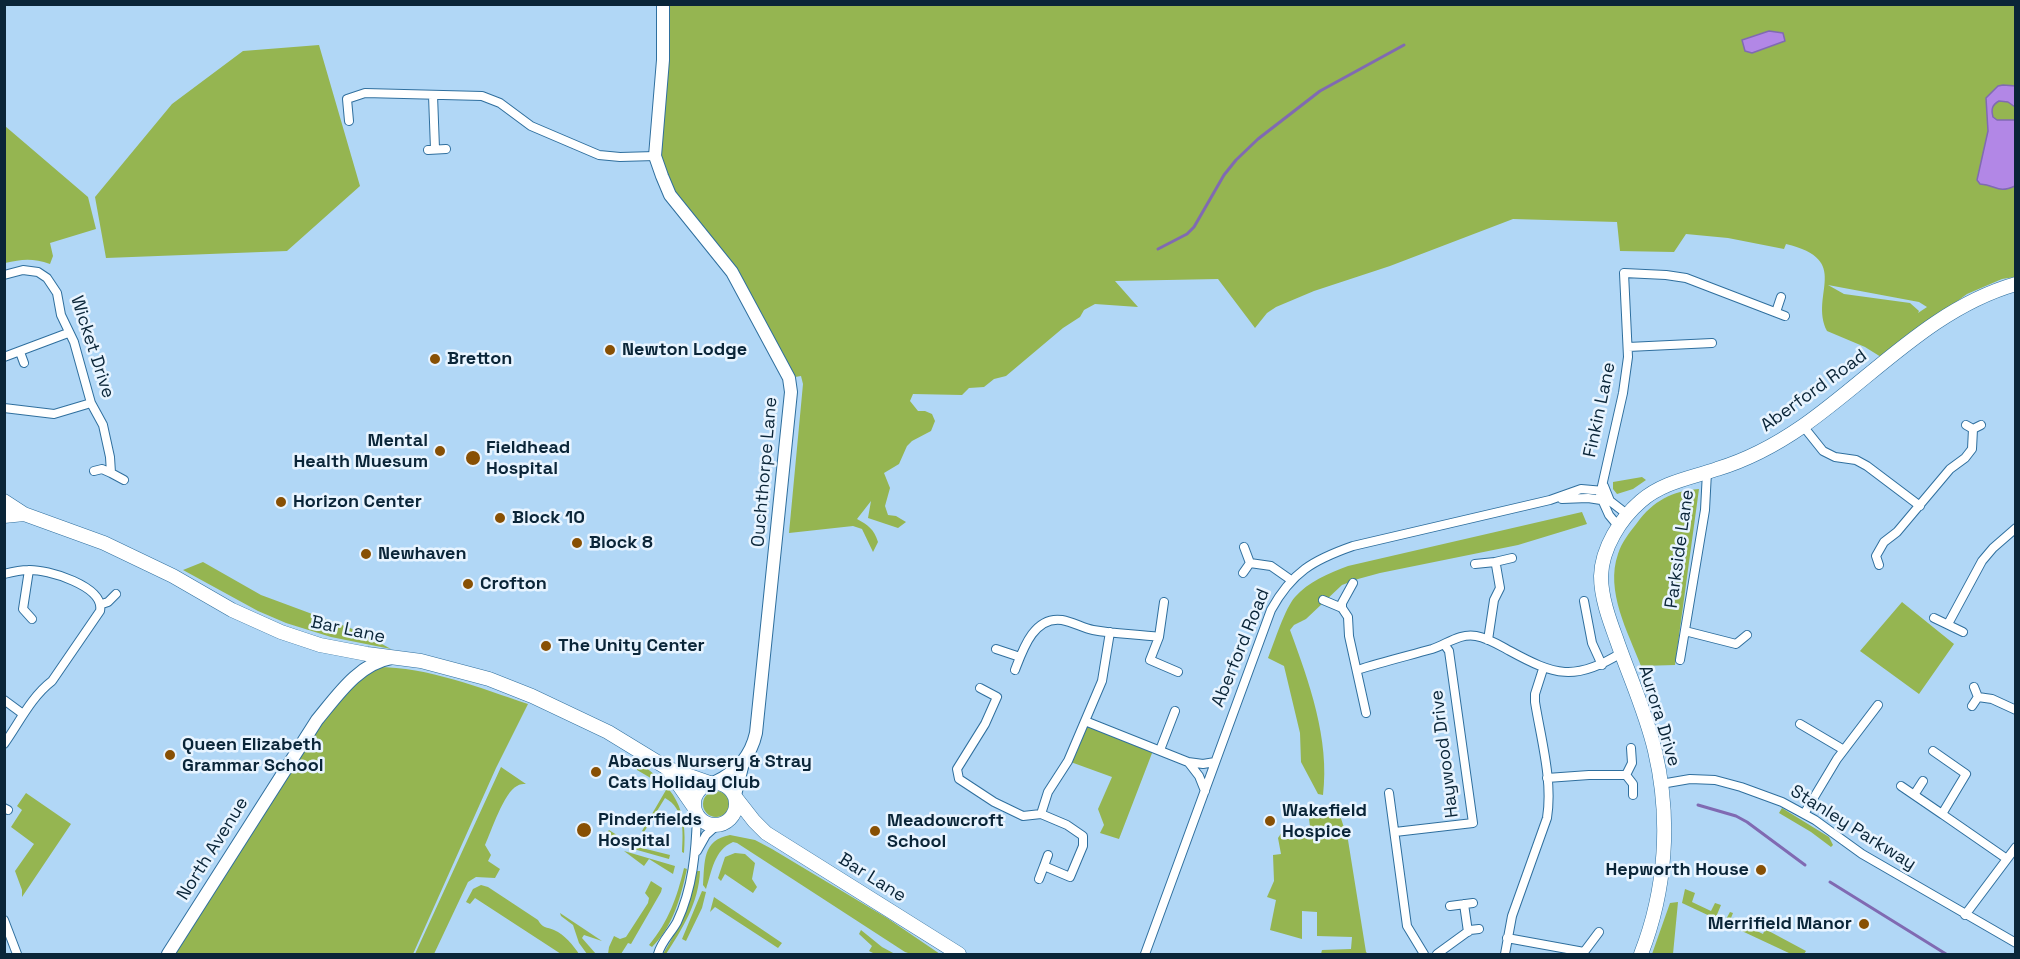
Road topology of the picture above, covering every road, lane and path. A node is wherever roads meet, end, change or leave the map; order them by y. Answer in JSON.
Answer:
{"nodes":[{"id":1,"x":663,"y":4,"type":"edge"},
{"id":2,"x":433,"y":95,"type":"junction"},
{"id":3,"x":348,"y":121,"type":"dead end"},
{"id":4,"x":446,"y":149,"type":"dead end"},
{"id":5,"x":655,"y":156,"type":"junction"},
{"id":6,"x":4,"y":275,"type":"edge"},
{"id":7,"x":2016,"y":284,"type":"edge"},
{"id":8,"x":1781,"y":297,"type":"dead end"},
{"id":9,"x":1776,"y":312,"type":"junction"},
{"id":10,"x":1785,"y":316,"type":"dead end"},
{"id":11,"x":68,"y":333,"type":"junction"},
{"id":12,"x":1712,"y":344,"type":"dead end"},
{"id":13,"x":1628,"y":347,"type":"junction"},
{"id":14,"x":20,"y":352,"type":"junction"},
{"id":15,"x":4,"y":357,"type":"edge"},
{"id":16,"x":24,"y":363,"type":"dead end"},
{"id":17,"x":92,"y":403,"type":"junction"},
{"id":18,"x":4,"y":408,"type":"edge"},
{"id":19,"x":1803,"y":426,"type":"junction"},
{"id":20,"x":1973,"y":427,"type":"dead end"},
{"id":21,"x":94,"y":471,"type":"dead end"},
{"id":22,"x":1707,"y":472,"type":"junction"},
{"id":23,"x":111,"y":473,"type":"junction"},
{"id":24,"x":124,"y":480,"type":"dead end"},
{"id":25,"x":1602,"y":487,"type":"junction"},
{"id":26,"x":1550,"y":500,"type":"junction"},
{"id":27,"x":1601,"y":500,"type":"junction"},
{"id":28,"x":4,"y":501,"type":"edge"},
{"id":29,"x":1920,"y":506,"type":"junction"},
{"id":30,"x":24,"y":514,"type":"junction"},
{"id":31,"x":1628,"y":515,"type":"junction"},
{"id":32,"x":4,"y":516,"type":"edge"},
{"id":33,"x":1619,"y":527,"type":"junction"},
{"id":34,"x":2016,"y":528,"type":"edge"},
{"id":35,"x":1244,"y":547,"type":"dead end"},
{"id":36,"x":1512,"y":558,"type":"dead end"},
{"id":37,"x":1875,"y":559,"type":"dead end"},
{"id":38,"x":1495,"y":562,"type":"junction"},
{"id":39,"x":1250,"y":563,"type":"junction"},
{"id":40,"x":1475,"y":564,"type":"dead end"},
{"id":41,"x":29,"y":570,"type":"junction"},
{"id":42,"x":1243,"y":573,"type":"dead end"},
{"id":43,"x":4,"y":574,"type":"edge"},
{"id":44,"x":1291,"y":580,"type":"junction"},
{"id":45,"x":1353,"y":583,"type":"dead end"},
{"id":46,"x":116,"y":594,"type":"dead end"},
{"id":47,"x":1323,"y":600,"type":"dead end"},
{"id":48,"x":1584,"y":601,"type":"dead end"},
{"id":49,"x":1164,"y":602,"type":"dead end"},
{"id":50,"x":102,"y":604,"type":"junction"},
{"id":51,"x":1342,"y":608,"type":"junction"},
{"id":52,"x":1934,"y":618,"type":"dead end"},
{"id":53,"x":32,"y":619,"type":"dead end"},
{"id":54,"x":1948,"y":624,"type":"junction"},
{"id":55,"x":1684,"y":631,"type":"junction"},
{"id":56,"x":1110,"y":632,"type":"junction"},
{"id":57,"x":1963,"y":632,"type":"dead end"},
{"id":58,"x":1747,"y":635,"type":"dead end"},
{"id":59,"x":1159,"y":637,"type":"junction"},
{"id":60,"x":1488,"y":640,"type":"junction"},
{"id":61,"x":1444,"y":644,"type":"junction"},
{"id":62,"x":996,"y":649,"type":"dead end"},
{"id":63,"x":353,"y":651,"type":"junction"},
{"id":64,"x":1621,"y":653,"type":"junction"},
{"id":65,"x":1020,"y":657,"type":"junction"},
{"id":66,"x":394,"y":658,"type":"junction"},
{"id":67,"x":1680,"y":660,"type":"dead end"},
{"id":68,"x":1602,"y":665,"type":"junction"},
{"id":69,"x":1543,"y":669,"type":"junction"},
{"id":70,"x":1015,"y":670,"type":"dead end"},
{"id":71,"x":1357,"y":670,"type":"junction"},
{"id":72,"x":1179,"y":672,"type":"dead end"},
{"id":73,"x":355,"y":678,"type":"junction"},
{"id":74,"x":1974,"y":687,"type":"dead end"},
{"id":75,"x":980,"y":688,"type":"dead end"},
{"id":76,"x":1978,"y":697,"type":"junction"},
{"id":77,"x":4,"y":700,"type":"edge"},
{"id":78,"x":1878,"y":705,"type":"dead end"},
{"id":79,"x":1972,"y":706,"type":"dead end"},
{"id":80,"x":2016,"y":710,"type":"edge"},
{"id":81,"x":1175,"y":711,"type":"dead end"},
{"id":82,"x":1366,"y":713,"type":"dead end"},
{"id":83,"x":24,"y":714,"type":"junction"},
{"id":84,"x":1085,"y":721,"type":"junction"},
{"id":85,"x":1170,"y":724,"type":"junction"},
{"id":86,"x":1800,"y":725,"type":"dead end"},
{"id":87,"x":1181,"y":729,"type":"dead end"},
{"id":88,"x":4,"y":744,"type":"edge"},
{"id":89,"x":1631,"y":748,"type":"dead end"},
{"id":90,"x":1160,"y":750,"type":"junction"},
{"id":91,"x":1844,"y":750,"type":"junction"},
{"id":92,"x":1933,"y":751,"type":"dead end"},
{"id":93,"x":1188,"y":762,"type":"junction"},
{"id":94,"x":1215,"y":762,"type":"junction"},
{"id":95,"x":743,"y":763,"type":"junction"},
{"id":96,"x":667,"y":768,"type":"junction"},
{"id":97,"x":1626,"y":776,"type":"junction"},
{"id":98,"x":1547,"y":778,"type":"junction"},
{"id":99,"x":1923,"y":781,"type":"dead end"},
{"id":100,"x":713,"y":782,"type":"junction"},
{"id":101,"x":1661,"y":784,"type":"junction"},
{"id":102,"x":1901,"y":786,"type":"dead end"},
{"id":103,"x":1205,"y":791,"type":"junction"},
{"id":104,"x":1389,"y":793,"type":"dead end"},
{"id":105,"x":1633,"y":795,"type":"dead end"},
{"id":106,"x":1914,"y":795,"type":"junction"},
{"id":107,"x":736,"y":797,"type":"junction"},
{"id":108,"x":695,"y":811,"type":"junction"},
{"id":109,"x":1041,"y":814,"type":"junction"},
{"id":110,"x":1804,"y":814,"type":"junction"},
{"id":111,"x":1942,"y":814,"type":"junction"},
{"id":112,"x":721,"y":824,"type":"junction"},
{"id":113,"x":1395,"y":832,"type":"junction"},
{"id":114,"x":766,"y":833,"type":"junction"},
{"id":115,"x":2016,"y":847,"type":"edge"},
{"id":116,"x":695,"y":854,"type":"junction"},
{"id":117,"x":1048,"y":855,"type":"dead end"},
{"id":118,"x":2007,"y":859,"type":"junction"},
{"id":119,"x":1044,"y":866,"type":"junction"},
{"id":120,"x":1039,"y":879,"type":"dead end"},
{"id":121,"x":1450,"y":906,"type":"dead end"},
{"id":122,"x":1965,"y":915,"type":"junction"},
{"id":123,"x":4,"y":920,"type":"edge"},
{"id":124,"x":1479,"y":929,"type":"dead end"},
{"id":125,"x":1468,"y":932,"type":"junction"},
{"id":126,"x":1599,"y":932,"type":"dead end"},
{"id":127,"x":1507,"y":938,"type":"junction"},
{"id":128,"x":2016,"y":943,"type":"edge"},
{"id":129,"x":658,"y":952,"type":"edge"},
{"id":130,"x":1584,"y":953,"type":"edge"},
{"id":131,"x":17,"y":954,"type":"edge"},
{"id":132,"x":168,"y":954,"type":"edge"},
{"id":133,"x":651,"y":954,"type":"edge"},
{"id":134,"x":958,"y":954,"type":"edge"},
{"id":135,"x":1145,"y":954,"type":"edge"},
{"id":136,"x":1424,"y":954,"type":"edge"},
{"id":137,"x":1437,"y":954,"type":"edge"},
{"id":138,"x":1505,"y":954,"type":"edge"},
{"id":139,"x":1641,"y":954,"type":"edge"}],
"edges":[{"from":1,"to":5,"type":"street","name":"Ouchthorpe Lane"},
{"from":2,"to":3,"type":"street"},
{"from":2,"to":4,"type":"street"},
{"from":2,"to":5,"type":"street"},
{"from":5,"to":95,"type":"street","name":"Ouchthorpe Lane"},
{"from":6,"to":11,"type":"street","name":"Wicket Drive"},
{"from":7,"to":19,"type":"main road","name":"Aberford Road"},
{"from":8,"to":9,"type":"street"},
{"from":9,"to":10,"type":"street"},
{"from":9,"to":13,"type":"street","name":"Finkin Lane"},
{"from":11,"to":14,"type":"street"},
{"from":11,"to":17,"type":"street","name":"Wicket Drive"},
{"from":12,"to":13,"type":"street"},
{"from":13,"to":25,"type":"street","name":"Finkin Lane"},
{"from":14,"to":15,"type":"street"},
{"from":14,"to":16,"type":"street"},
{"from":17,"to":18,"type":"street"},
{"from":17,"to":23,"type":"street","name":"Wicket Drive"},
{"from":19,"to":22,"type":"main road","name":"Aberford Road"},
{"from":19,"to":29,"type":"street"},
{"from":20,"to":29,"type":"street"},
{"from":21,"to":23,"type":"street"},
{"from":22,"to":31,"type":"main road","name":"Aberford Road"},
{"from":22,"to":55,"type":"street","name":"Parkside Lane"},
{"from":23,"to":24,"type":"street"},
{"from":25,"to":26,"type":"street"},
{"from":25,"to":27,"type":"street"},
{"from":25,"to":31,"type":"street"},
{"from":26,"to":27,"type":"street"},
{"from":26,"to":44,"type":"street","name":"Aberford Road"},
{"from":27,"to":33,"type":"street"},
{"from":28,"to":30,"type":"main road","name":"Bar Lane"},
{"from":29,"to":37,"type":"street"},
{"from":30,"to":32,"type":"main road","name":"Bar Lane"},
{"from":30,"to":63,"type":"main road","name":"Bar Lane"},
{"from":31,"to":33,"type":"main road","name":"Aberford Road"},
{"from":33,"to":64,"type":"main road","name":"Aurora Drive"},
{"from":34,"to":54,"type":"street"},
{"from":35,"to":39,"type":"street"},
{"from":36,"to":38,"type":"street"},
{"from":38,"to":40,"type":"street"},
{"from":38,"to":60,"type":"street"},
{"from":39,"to":42,"type":"street"},
{"from":39,"to":44,"type":"street"},
{"from":41,"to":43,"type":"street"},
{"from":41,"to":50,"type":"street"},
{"from":41,"to":53,"type":"street"},
{"from":44,"to":94,"type":"street","name":"Aberford Road"},
{"from":45,"to":51,"type":"street"},
{"from":46,"to":50,"type":"street"},
{"from":47,"to":51,"type":"street"},
{"from":48,"to":68,"type":"street"},
{"from":49,"to":59,"type":"street"},
{"from":50,"to":83,"type":"street"},
{"from":51,"to":71,"type":"street"},
{"from":52,"to":54,"type":"street"},
{"from":54,"to":57,"type":"street"},
{"from":55,"to":58,"type":"street","name":"Parkside Lane"},
{"from":55,"to":67,"type":"street","name":"Parkside Lane"},
{"from":56,"to":59,"type":"street"},
{"from":56,"to":65,"type":"street"},
{"from":56,"to":84,"type":"street"},
{"from":59,"to":72,"type":"street"},
{"from":60,"to":61,"type":"street"},
{"from":60,"to":69,"type":"street"},
{"from":61,"to":71,"type":"street"},
{"from":61,"to":113,"type":"street","name":"Haywood Drive"},
{"from":62,"to":65,"type":"street"},
{"from":63,"to":66,"type":"main road","name":"Bar Lane"},
{"from":63,"to":73,"type":"street"},
{"from":64,"to":68,"type":"street"},
{"from":64,"to":101,"type":"main road","name":"Aurora Drive"},
{"from":65,"to":70,"type":"street"},
{"from":66,"to":73,"type":"street","name":"North Avenue"},
{"from":66,"to":96,"type":"main road","name":"Bar Lane"},
{"from":68,"to":69,"type":"street"},
{"from":69,"to":98,"type":"street"},
{"from":71,"to":82,"type":"street"},
{"from":73,"to":132,"type":"street","name":"North Avenue"},
{"from":74,"to":76,"type":"street"},
{"from":75,"to":109,"type":"street"},
{"from":76,"to":79,"type":"street"},
{"from":76,"to":80,"type":"street"},
{"from":77,"to":83,"type":"street"},
{"from":78,"to":91,"type":"street"},
{"from":81,"to":85,"type":"street"},
{"from":83,"to":88,"type":"street"},
{"from":84,"to":90,"type":"street"},
{"from":84,"to":109,"type":"street"},
{"from":85,"to":87,"type":"street"},
{"from":85,"to":90,"type":"street"},
{"from":86,"to":91,"type":"street"},
{"from":89,"to":97,"type":"street"},
{"from":90,"to":93,"type":"street"},
{"from":91,"to":110,"type":"street"},
{"from":92,"to":111,"type":"street"},
{"from":93,"to":94,"type":"street"},
{"from":93,"to":103,"type":"street"},
{"from":94,"to":103,"type":"street","name":"Aberford Road"},
{"from":95,"to":100,"type":"street","name":"Ouchthorpe Lane"},
{"from":95,"to":107,"type":"street","name":"Ouchthorpe Lane"},
{"from":96,"to":100,"type":"main road","name":"Bar Lane"},
{"from":96,"to":108,"type":"main road","name":"Bar Lane"},
{"from":97,"to":98,"type":"street"},
{"from":97,"to":105,"type":"street"},
{"from":98,"to":127,"type":"street"},
{"from":99,"to":106,"type":"street"},
{"from":100,"to":107,"type":"main road"},
{"from":100,"to":108,"type":"main road"},
{"from":101,"to":110,"type":"street","name":"Stanley Parkway"},
{"from":101,"to":139,"type":"main road","name":"Aurora Drive"},
{"from":102,"to":106,"type":"street"},
{"from":103,"to":135,"type":"street","name":"Aberford Road"},
{"from":104,"to":113,"type":"street"},
{"from":106,"to":111,"type":"street"},
{"from":107,"to":112,"type":"main road"},
{"from":107,"to":114,"type":"main road","name":"Bar Lane"},
{"from":108,"to":112,"type":"main road"},
{"from":108,"to":116,"type":"street"},
{"from":109,"to":119,"type":"street"},
{"from":110,"to":122,"type":"street","name":"Stanley Parkway"},
{"from":111,"to":118,"type":"street"},
{"from":112,"to":114,"type":"main road","name":"Bar Lane"},
{"from":112,"to":116,"type":"street"},
{"from":113,"to":136,"type":"street"},
{"from":114,"to":134,"type":"main road","name":"Bar Lane"},
{"from":115,"to":118,"type":"street"},
{"from":116,"to":129,"type":"street"},
{"from":117,"to":119,"type":"street"},
{"from":118,"to":122,"type":"street"},
{"from":119,"to":120,"type":"street"},
{"from":121,"to":125,"type":"street"},
{"from":122,"to":128,"type":"street","name":"Stanley Parkway"},
{"from":123,"to":131,"type":"street"},
{"from":124,"to":125,"type":"street"},
{"from":125,"to":137,"type":"street"},
{"from":126,"to":130,"type":"street"},
{"from":127,"to":130,"type":"street"},
{"from":127,"to":138,"type":"street"},
{"from":129,"to":133,"type":"street"}]}
